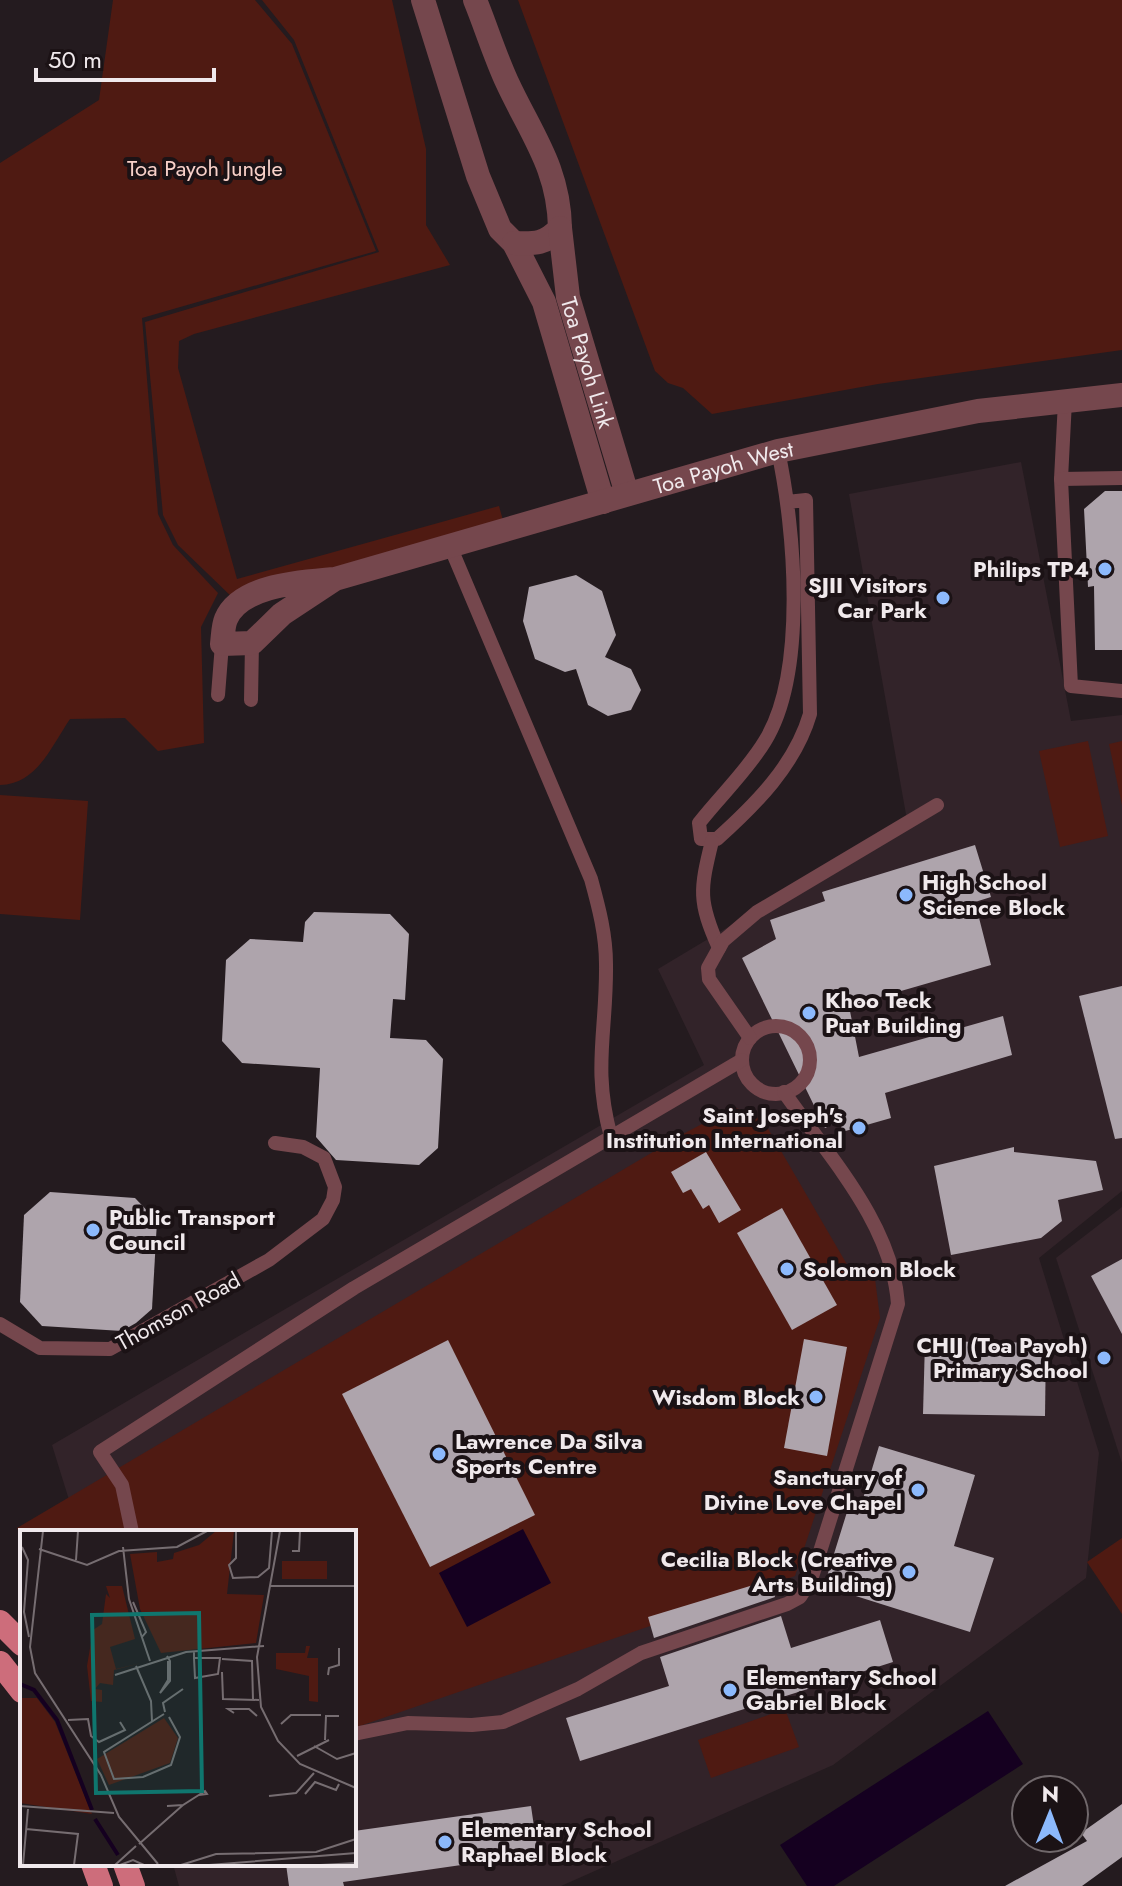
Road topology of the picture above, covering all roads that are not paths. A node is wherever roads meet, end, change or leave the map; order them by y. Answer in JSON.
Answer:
{"nodes":[{"id":1,"x":423,"y":0,"type":"edge"},
{"id":2,"x":475,"y":0,"type":"edge"},
{"id":3,"x":560,"y":228,"type":"junction"},
{"id":4,"x":514,"y":243,"type":"junction"},
{"id":5,"x":1122,"y":395,"type":"edge"},
{"id":6,"x":1065,"y":401,"type":"junction"},
{"id":7,"x":778,"y":451,"type":"junction"},
{"id":8,"x":1122,"y":478,"type":"edge"},
{"id":9,"x":1061,"y":479,"type":"junction"},
{"id":10,"x":627,"y":494,"type":"junction"},
{"id":11,"x":603,"y":502,"type":"junction"},
{"id":12,"x":787,"y":502,"type":"junction"},
{"id":13,"x":450,"y":546,"type":"junction"},
{"id":14,"x":335,"y":579,"type":"junction"},
{"id":15,"x":252,"y":643,"type":"junction"},
{"id":16,"x":222,"y":644,"type":"junction"},
{"id":17,"x":1122,"y":691,"type":"edge"},
{"id":18,"x":218,"y":695,"type":"dead end"},
{"id":19,"x":251,"y":700,"type":"dead end"},
{"id":20,"x":937,"y":805,"type":"dead end"},
{"id":21,"x":712,"y":841,"type":"junction"},
{"id":22,"x":719,"y":948,"type":"junction"},
{"id":23,"x":750,"y":1038,"type":"junction"},
{"id":24,"x":742,"y":1060,"type":"junction"},
{"id":25,"x":784,"y":1092,"type":"junction"},
{"id":26,"x":611,"y":1137,"type":"junction"},
{"id":27,"x":275,"y":1143,"type":"dead end"},
{"id":28,"x":0,"y":1324,"type":"edge"},
{"id":29,"x":132,"y":1530,"type":"edge"},
{"id":30,"x":0,"y":1622,"type":"edge"},
{"id":31,"x":20,"y":1642,"type":"edge"},
{"id":32,"x":0,"y":1663,"type":"edge"},
{"id":33,"x":20,"y":1688,"type":"edge"},
{"id":34,"x":356,"y":1734,"type":"edge"},
{"id":35,"x":94,"y":1866,"type":"edge"},
{"id":36,"x":126,"y":1866,"type":"edge"},
{"id":37,"x":101,"y":1886,"type":"edge"},
{"id":38,"x":133,"y":1886,"type":"edge"}],
"edges":[{"from":1,"to":4,"type":"street","name":"Toa Payoh Link"},
{"from":2,"to":3,"type":"street","name":"Toa Payoh Link"},
{"from":3,"to":4,"type":"street"},
{"from":3,"to":10,"type":"street","name":"Toa Payoh Link"},
{"from":4,"to":11,"type":"street","name":"Toa Payoh Link"},
{"from":5,"to":6,"type":"street","name":"Toa Payoh West"},
{"from":6,"to":7,"type":"street","name":"Toa Payoh West"},
{"from":6,"to":9,"type":"lane"},
{"from":7,"to":10,"type":"street","name":"Toa Payoh West"},
{"from":7,"to":12,"type":"lane"},
{"from":8,"to":9,"type":"lane"},
{"from":9,"to":17,"type":"lane"},
{"from":10,"to":11,"type":"street","name":"Toa Payoh West"},
{"from":11,"to":13,"type":"street","name":"Toa Payoh West"},
{"from":12,"to":21,"type":"lane"},
{"from":12,"to":21,"type":"lane"},
{"from":13,"to":14,"type":"street","name":"Toa Payoh West"},
{"from":13,"to":26,"type":"lane"},
{"from":14,"to":15,"type":"street","name":"Toa Payoh West"},
{"from":14,"to":16,"type":"street","name":"Toa Payoh West"},
{"from":15,"to":16,"type":"street"},
{"from":15,"to":19,"type":"lane"},
{"from":16,"to":18,"type":"lane","name":"Toa Payoh West"},
{"from":20,"to":22,"type":"lane"},
{"from":21,"to":22,"type":"lane"},
{"from":22,"to":23,"type":"lane"},
{"from":23,"to":24,"type":"lane"},
{"from":23,"to":25,"type":"lane"},
{"from":24,"to":25,"type":"lane"},
{"from":24,"to":26,"type":"lane"},
{"from":25,"to":34,"type":"lane"},
{"from":26,"to":29,"type":"lane"},
{"from":27,"to":28,"type":"lane","name":"Thomson Road"},
{"from":30,"to":31,"type":"main road"},
{"from":32,"to":33,"type":"main road"},
{"from":35,"to":37,"type":"main road"},
{"from":36,"to":38,"type":"main road"}]}
